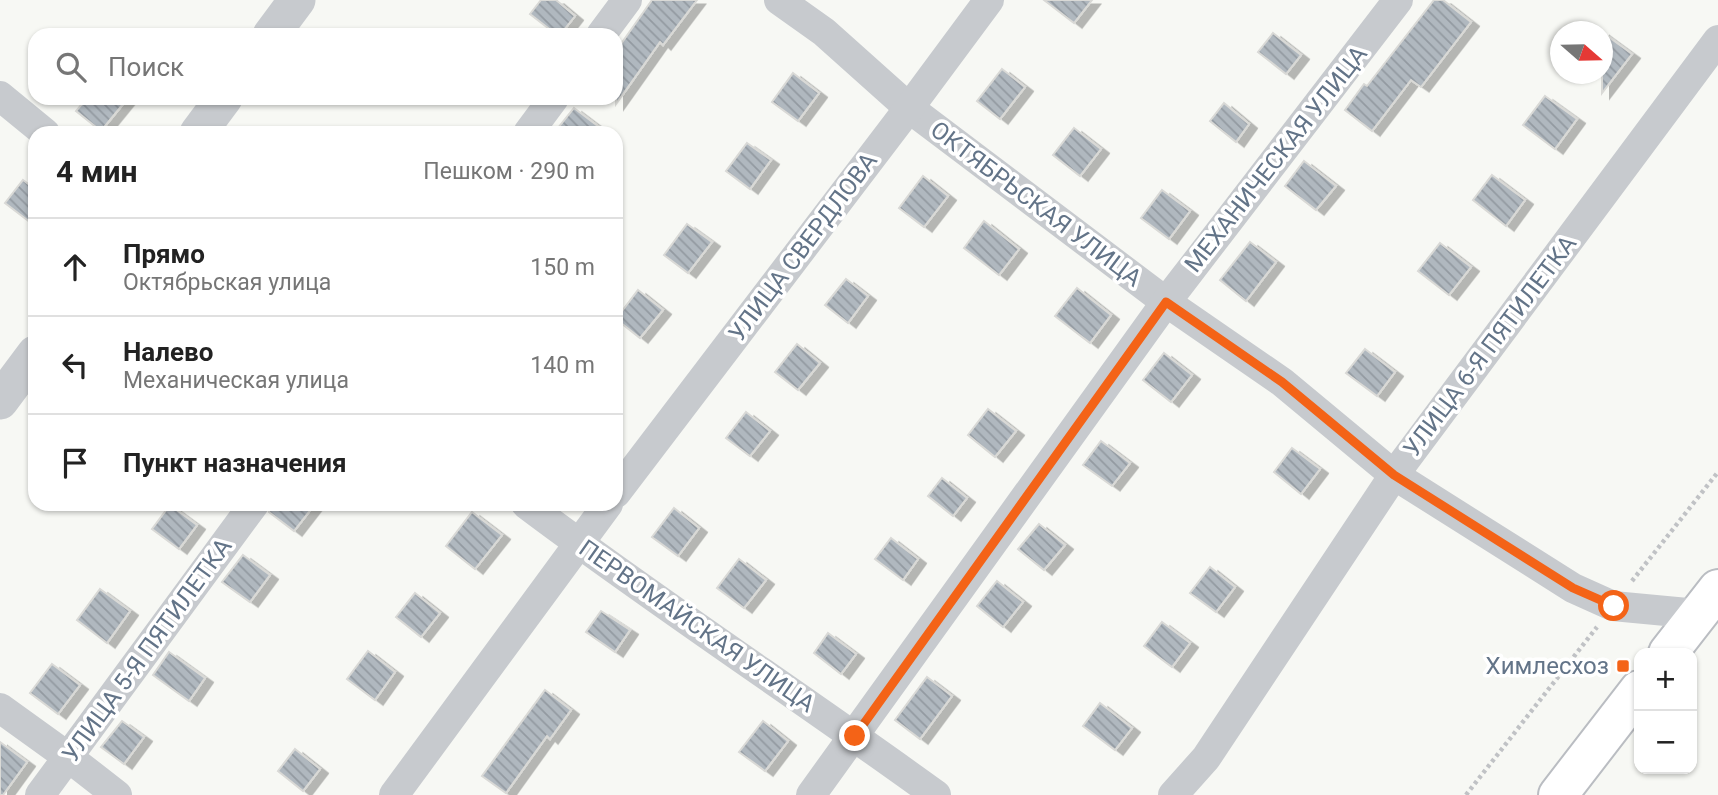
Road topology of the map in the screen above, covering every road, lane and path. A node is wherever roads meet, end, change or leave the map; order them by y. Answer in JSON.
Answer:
{"nodes":[{"id":1,"x":297,"y":0,"type":"edge"},
{"id":2,"x":627,"y":0,"type":"edge"},
{"id":3,"x":779,"y":0,"type":"edge"},
{"id":4,"x":989,"y":0,"type":"edge"},
{"id":5,"x":1398,"y":0,"type":"edge"},
{"id":6,"x":276,"y":28,"type":"edge"},
{"id":7,"x":606,"y":28,"type":"edge"},
{"id":8,"x":1718,"y":40,"type":"edge"},
{"id":9,"x":0,"y":96,"type":"edge"},
{"id":10,"x":219,"y":105,"type":"edge"},
{"id":11,"x":549,"y":105,"type":"edge"},
{"id":12,"x":909,"y":108,"type":"junction"},
{"id":13,"x":37,"y":126,"type":"edge"},
{"id":14,"x":203,"y":126,"type":"edge"},
{"id":15,"x":533,"y":126,"type":"edge"},
{"id":16,"x":1166,"y":302,"type":"junction"},
{"id":17,"x":28,"y":363,"type":"edge"},
{"id":18,"x":0,"y":401,"type":"edge"},
{"id":19,"x":1718,"y":472,"type":"edge"},
{"id":20,"x":1394,"y":475,"type":"junction"},
{"id":21,"x":623,"y":484,"type":"edge"},
{"id":22,"x":249,"y":511,"type":"edge"},
{"id":23,"x":535,"y":511,"type":"edge"},
{"id":24,"x":603,"y":511,"type":"edge"},
{"id":25,"x":578,"y":543,"type":"junction"},
{"id":26,"x":1708,"y":601,"type":"edge"},
{"id":27,"x":1614,"y":606,"type":"junction"},
{"id":28,"x":1672,"y":648,"type":"edge"},
{"id":29,"x":1634,"y":696,"type":"edge"},
{"id":30,"x":0,"y":708,"type":"edge"},
{"id":31,"x":855,"y":736,"type":"junction"},
{"id":32,"x":68,"y":757,"type":"junction"},
{"id":33,"x":40,"y":795,"type":"edge"},
{"id":34,"x":117,"y":795,"type":"edge"},
{"id":35,"x":394,"y":795,"type":"edge"},
{"id":36,"x":811,"y":795,"type":"edge"},
{"id":37,"x":936,"y":795,"type":"edge"},
{"id":38,"x":1173,"y":795,"type":"edge"},
{"id":39,"x":1466,"y":795,"type":"edge"},
{"id":40,"x":1558,"y":795,"type":"edge"}],
"edges":[{"from":1,"to":6,"type":"street"},
{"from":2,"to":7,"type":"street"},
{"from":3,"to":12,"type":"street","name":"ОКТЯБРЬСКАЯ УЛИЦА"},
{"from":4,"to":12,"type":"street","name":"УЛИЦА СВЕРДЛОВА"},
{"from":5,"to":16,"type":"street","name":"МЕХАНИЧЕСКАЯ УЛИЦА"},
{"from":8,"to":20,"type":"street","name":"УЛИЦА 6-Я ПЯТИЛЕТКА"},
{"from":9,"to":13,"type":"street"},
{"from":10,"to":14,"type":"street"},
{"from":11,"to":15,"type":"street"},
{"from":12,"to":16,"type":"street","name":"ОКТЯБРЬСКАЯ УЛИЦА"},
{"from":12,"to":21,"type":"street","name":"УЛИЦА СВЕРДЛОВА"},
{"from":16,"to":20,"type":"street","name":"ОКТЯБРЬСКАЯ УЛИЦА"},
{"from":16,"to":31,"type":"street","name":"МЕХАНИЧЕСКАЯ УЛИЦА"},
{"from":17,"to":18,"type":"street"},
{"from":19,"to":27,"type":"path"},
{"from":20,"to":27,"type":"street","name":"ОКТЯБРЬСКАЯ УЛИЦА"},
{"from":20,"to":38,"type":"street","name":"УЛИЦА 6-Я ПЯТИЛЕТКА"},
{"from":22,"to":32,"type":"street","name":"УЛИЦА 5-Я ПЯТИЛЕТКА"},
{"from":23,"to":25,"type":"street","name":"ПЕРВОМАЙСКАЯ УЛИЦА"},
{"from":24,"to":25,"type":"street"},
{"from":25,"to":31,"type":"street","name":"ПЕРВОМАЙСКАЯ УЛИЦА"},
{"from":25,"to":35,"type":"street"},
{"from":26,"to":27,"type":"street","name":"ОКТЯБРЬСКАЯ УЛИЦА"},
{"from":26,"to":28,"type":"main road"},
{"from":27,"to":39,"type":"path"},
{"from":29,"to":40,"type":"main road"},
{"from":30,"to":32,"type":"street"},
{"from":31,"to":36,"type":"street","name":"МЕХАНИЧЕСКАЯ УЛИЦА"},
{"from":31,"to":37,"type":"street","name":"ПЕРВОМАЙСКАЯ УЛИЦА"},
{"from":32,"to":33,"type":"street","name":"УЛИЦА 5-Я ПЯТИЛЕТКА"},
{"from":32,"to":34,"type":"street"}]}
